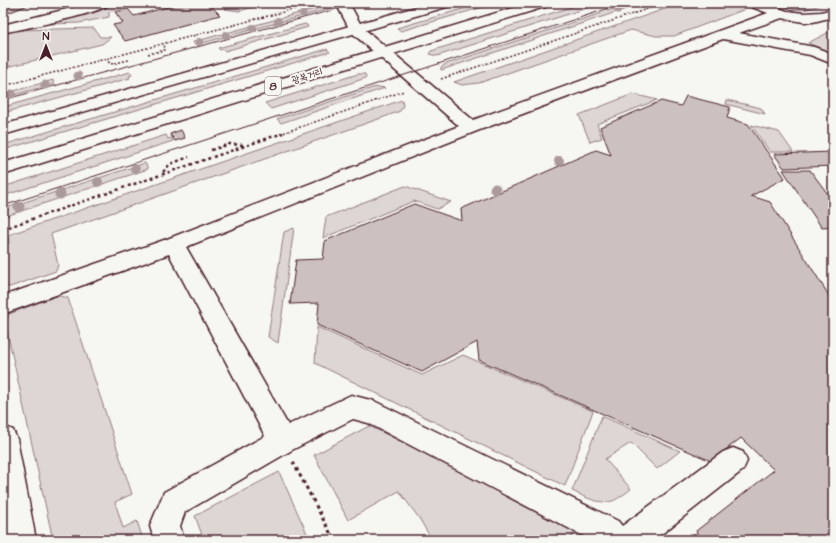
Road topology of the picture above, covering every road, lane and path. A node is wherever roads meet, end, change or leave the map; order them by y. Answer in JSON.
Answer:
{"nodes":[{"id":1,"x":103,"y":3,"type":"edge"},
{"id":2,"x":317,"y":3,"type":"edge"},
{"id":3,"x":341,"y":3,"type":"edge"},
{"id":4,"x":445,"y":3,"type":"edge"},
{"id":5,"x":542,"y":3,"type":"edge"},
{"id":6,"x":665,"y":3,"type":"edge"},
{"id":7,"x":754,"y":3,"type":"edge"},
{"id":8,"x":833,"y":13,"type":"edge"},
{"id":9,"x":779,"y":14,"type":"junction"},
{"id":10,"x":3,"y":29,"type":"edge"},
{"id":11,"x":356,"y":29,"type":"junction"},
{"id":12,"x":721,"y":35,"type":"junction"},
{"id":13,"x":164,"y":44,"type":"junction"},
{"id":14,"x":383,"y":52,"type":"junction"},
{"id":15,"x":148,"y":54,"type":"dead end"},
{"id":16,"x":106,"y":59,"type":"junction"},
{"id":17,"x":833,"y":59,"type":"edge"},
{"id":18,"x":129,"y":60,"type":"dead end"},
{"id":19,"x":422,"y":85,"type":"junction"},
{"id":20,"x":3,"y":86,"type":"edge"},
{"id":21,"x":471,"y":127,"type":"junction"},
{"id":22,"x":3,"y":130,"type":"edge"},
{"id":23,"x":245,"y":145,"type":"junction"},
{"id":24,"x":211,"y":150,"type":"dead end"},
{"id":25,"x":189,"y":157,"type":"dead end"},
{"id":26,"x":3,"y":169,"type":"edge"},
{"id":27,"x":162,"y":174,"type":"junction"},
{"id":28,"x":3,"y":229,"type":"edge"},
{"id":29,"x":174,"y":244,"type":"junction"},
{"id":30,"x":3,"y":305,"type":"edge"},
{"id":31,"x":3,"y":439,"type":"edge"},
{"id":32,"x":282,"y":440,"type":"junction"},
{"id":33,"x":733,"y":461,"type":"dead end"},
{"id":34,"x":20,"y":540,"type":"edge"},
{"id":35,"x":169,"y":540,"type":"edge"},
{"id":36,"x":334,"y":540,"type":"edge"},
{"id":37,"x":614,"y":540,"type":"edge"},
{"id":38,"x":629,"y":540,"type":"edge"}],
"edges":[{"from":1,"to":10,"type":"main road"},
{"from":2,"to":13,"type":"path"},
{"from":3,"to":11,"type":"main road"},
{"from":4,"to":11,"type":"main road"},
{"from":5,"to":14,"type":"main road","name":"광복거리","number":"8"},
{"from":6,"to":19,"type":"path"},
{"from":7,"to":9,"type":"main road"},
{"from":8,"to":9,"type":"main road"},
{"from":9,"to":12,"type":"main road"},
{"from":11,"to":14,"type":"main road"},
{"from":11,"to":22,"type":"main road"},
{"from":12,"to":17,"type":"main road"},
{"from":12,"to":21,"type":"main road"},
{"from":13,"to":15,"type":"path"},
{"from":13,"to":16,"type":"path"},
{"from":14,"to":19,"type":"main road"},
{"from":14,"to":26,"type":"main road","name":"광복거리","number":"8"},
{"from":16,"to":18,"type":"path"},
{"from":16,"to":20,"type":"path"},
{"from":19,"to":21,"type":"main road"},
{"from":19,"to":23,"type":"path"},
{"from":21,"to":29,"type":"main road"},
{"from":23,"to":24,"type":"path"},
{"from":23,"to":27,"type":"path"},
{"from":25,"to":27,"type":"path"},
{"from":27,"to":28,"type":"path"},
{"from":29,"to":30,"type":"main road"},
{"from":29,"to":32,"type":"main road"},
{"from":31,"to":34,"type":"main road"},
{"from":32,"to":35,"type":"main road"},
{"from":32,"to":36,"type":"path"},
{"from":32,"to":37,"type":"main road"},
{"from":33,"to":38,"type":"main road"}]}
